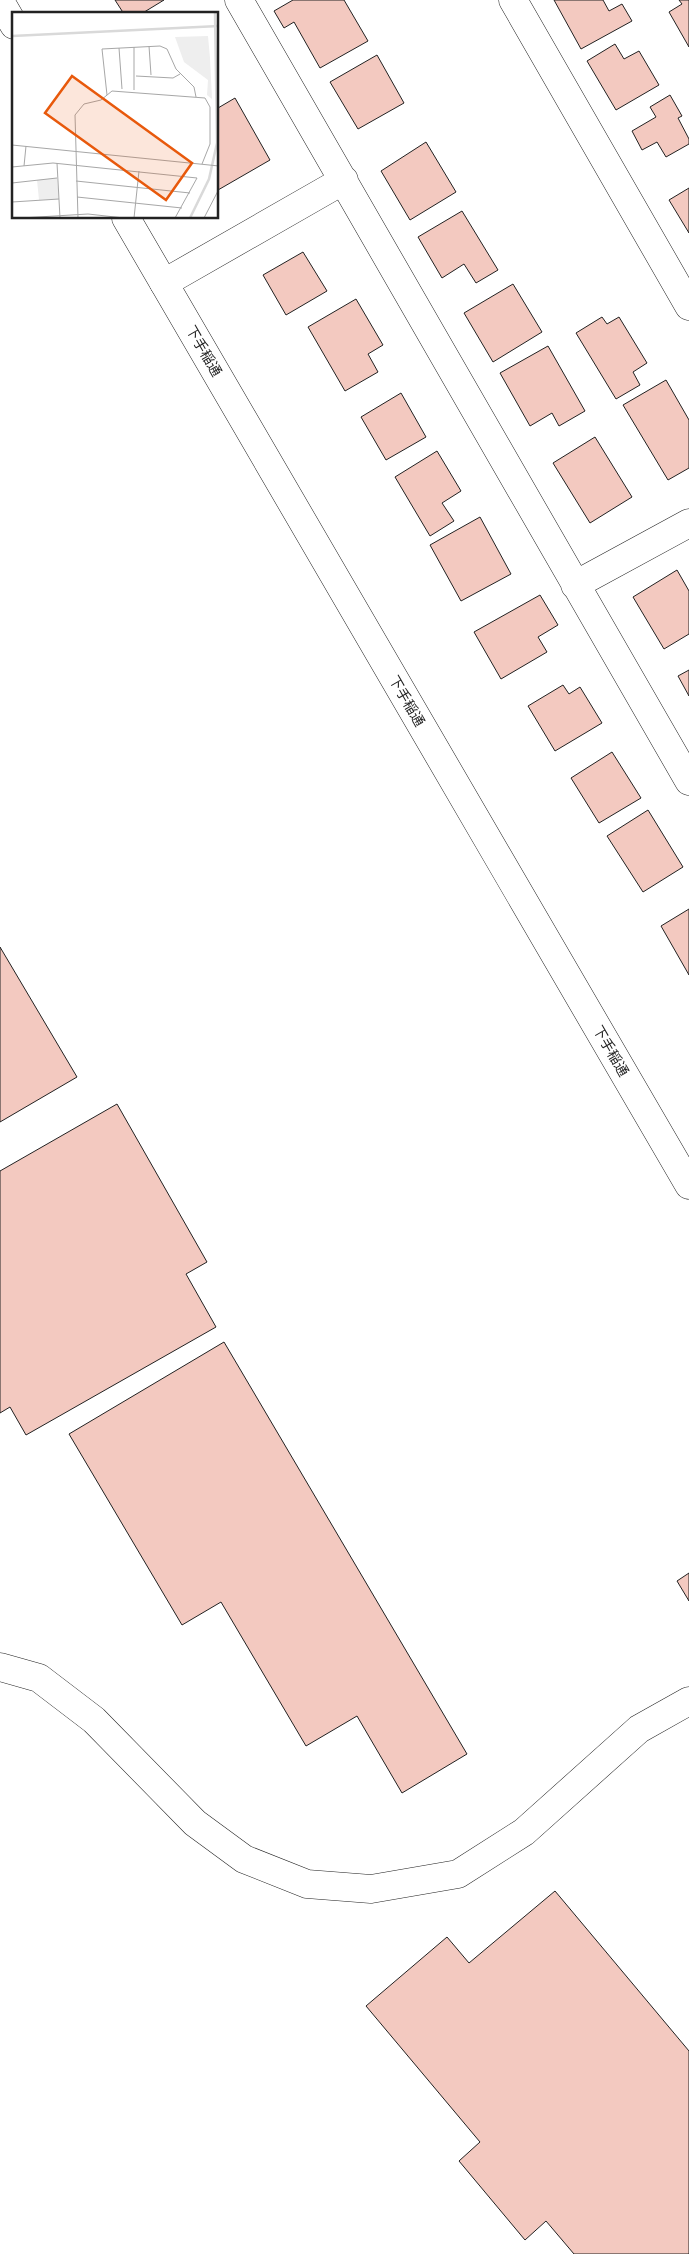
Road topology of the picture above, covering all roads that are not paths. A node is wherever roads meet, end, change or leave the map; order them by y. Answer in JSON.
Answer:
{"nodes":[{"id":1,"x":239,"y":0,"type":"edge"},
{"id":2,"x":513,"y":0,"type":"edge"},
{"id":3,"x":0,"y":1,"type":"edge"},
{"id":4,"x":12,"y":22,"type":"edge"},
{"id":5,"x":344,"y":180,"type":"junction"},
{"id":6,"x":127,"y":219,"type":"edge"},
{"id":7,"x":164,"y":283,"type":"junction"},
{"id":8,"x":689,"y":306,"type":"edge"},
{"id":9,"x":689,"y":523,"type":"edge"},
{"id":10,"x":575,"y":585,"type":"junction"},
{"id":11,"x":689,"y":781,"type":"edge"},
{"id":12,"x":689,"y":1185,"type":"edge"},
{"id":13,"x":0,"y":1667,"type":"edge"},
{"id":14,"x":689,"y":1701,"type":"edge"}],
"edges":[{"from":1,"to":5,"type":"street"},
{"from":2,"to":8,"type":"street"},
{"from":3,"to":4,"type":"street"},
{"from":5,"to":7,"type":"street"},
{"from":5,"to":10,"type":"street"},
{"from":6,"to":7,"type":"street","name":"下手稲通"},
{"from":7,"to":12,"type":"street","name":"下手稲通"},
{"from":9,"to":10,"type":"street"},
{"from":10,"to":11,"type":"street"},
{"from":13,"to":14,"type":"street"}]}
